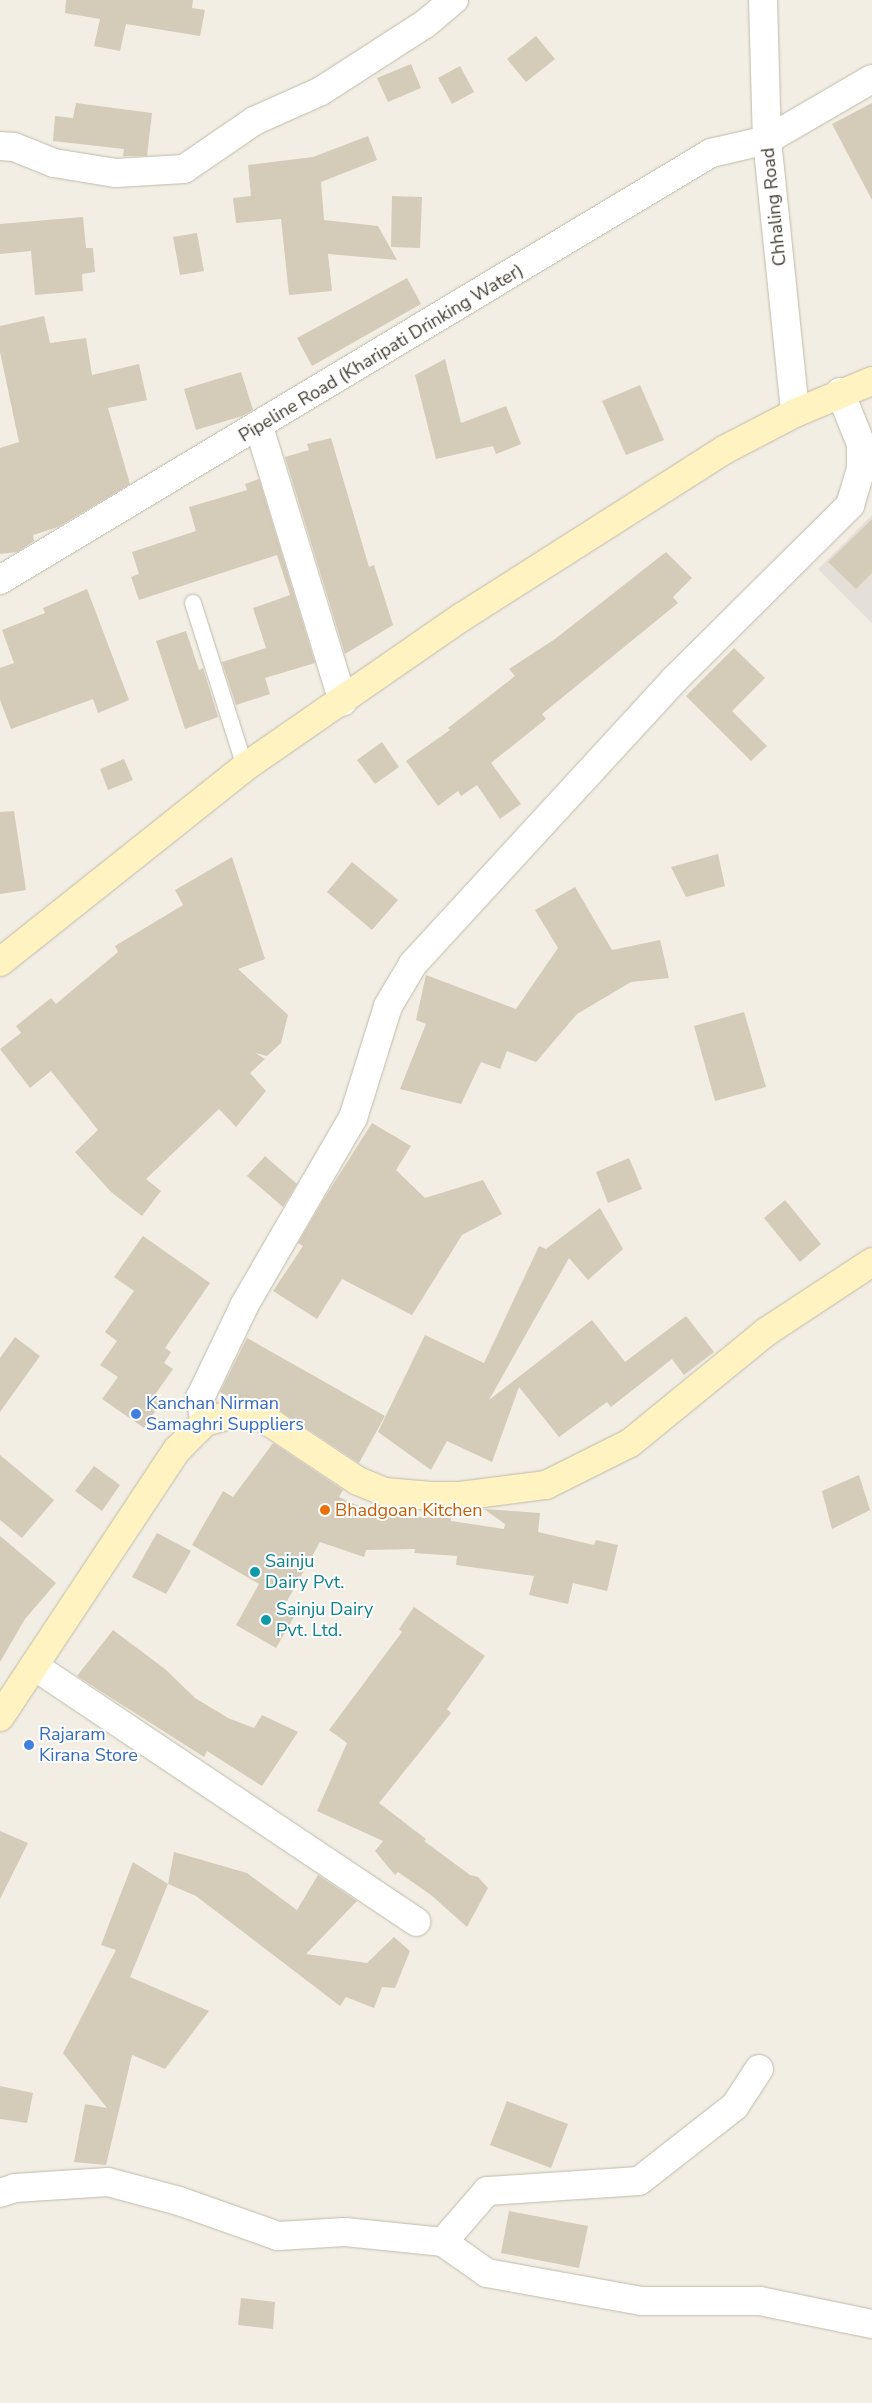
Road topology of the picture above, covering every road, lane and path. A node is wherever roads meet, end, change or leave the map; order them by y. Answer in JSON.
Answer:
{"nodes":[{"id":1,"x":454,"y":0,"type":"edge"},
{"id":2,"x":763,"y":0,"type":"edge"},
{"id":3,"x":872,"y":79,"type":"edge"},
{"id":4,"x":767,"y":140,"type":"junction"},
{"id":5,"x":0,"y":146,"type":"edge"},
{"id":6,"x":872,"y":381,"type":"edge"},
{"id":7,"x":840,"y":392,"type":"junction"},
{"id":8,"x":795,"y":413,"type":"junction"},
{"id":9,"x":259,"y":427,"type":"junction"},
{"id":10,"x":0,"y":580,"type":"edge"},
{"id":11,"x":193,"y":604,"type":"dead end"},
{"id":12,"x":343,"y":701,"type":"junction"},
{"id":13,"x":245,"y":767,"type":"junction"},
{"id":14,"x":0,"y":962,"type":"edge"},
{"id":15,"x":872,"y":1262,"type":"edge"},
{"id":16,"x":205,"y":1422,"type":"junction"},
{"id":17,"x":34,"y":1666,"type":"junction"},
{"id":18,"x":0,"y":1717,"type":"edge"},
{"id":19,"x":416,"y":1922,"type":"dead end"},
{"id":20,"x":759,"y":2069,"type":"dead end"},
{"id":21,"x":0,"y":2193,"type":"edge"},
{"id":22,"x":443,"y":2242,"type":"junction"},
{"id":23,"x":867,"y":2315,"type":"edge"}],
"edges":[{"from":1,"to":5,"type":"street"},
{"from":2,"to":4,"type":"street","name":"Chhaling Road"},
{"from":3,"to":4,"type":"street","name":"Pipeline Road (Kharipati Drinking Water)"},
{"from":4,"to":8,"type":"street","name":"Chhaling Road"},
{"from":4,"to":9,"type":"street","name":"Pipeline Road (Kharipati Drinking Water)"},
{"from":6,"to":7,"type":"main road"},
{"from":7,"to":8,"type":"main road"},
{"from":7,"to":16,"type":"street"},
{"from":8,"to":12,"type":"main road"},
{"from":9,"to":10,"type":"street","name":"Pipeline Road (Kharipati Drinking Water)"},
{"from":9,"to":12,"type":"street"},
{"from":11,"to":13,"type":"lane"},
{"from":12,"to":13,"type":"main road"},
{"from":13,"to":14,"type":"main road"},
{"from":15,"to":16,"type":"main road"},
{"from":16,"to":17,"type":"main road"},
{"from":17,"to":18,"type":"main road"},
{"from":17,"to":19,"type":"street"},
{"from":20,"to":22,"type":"street"},
{"from":21,"to":22,"type":"street"},
{"from":22,"to":23,"type":"street"}]}
